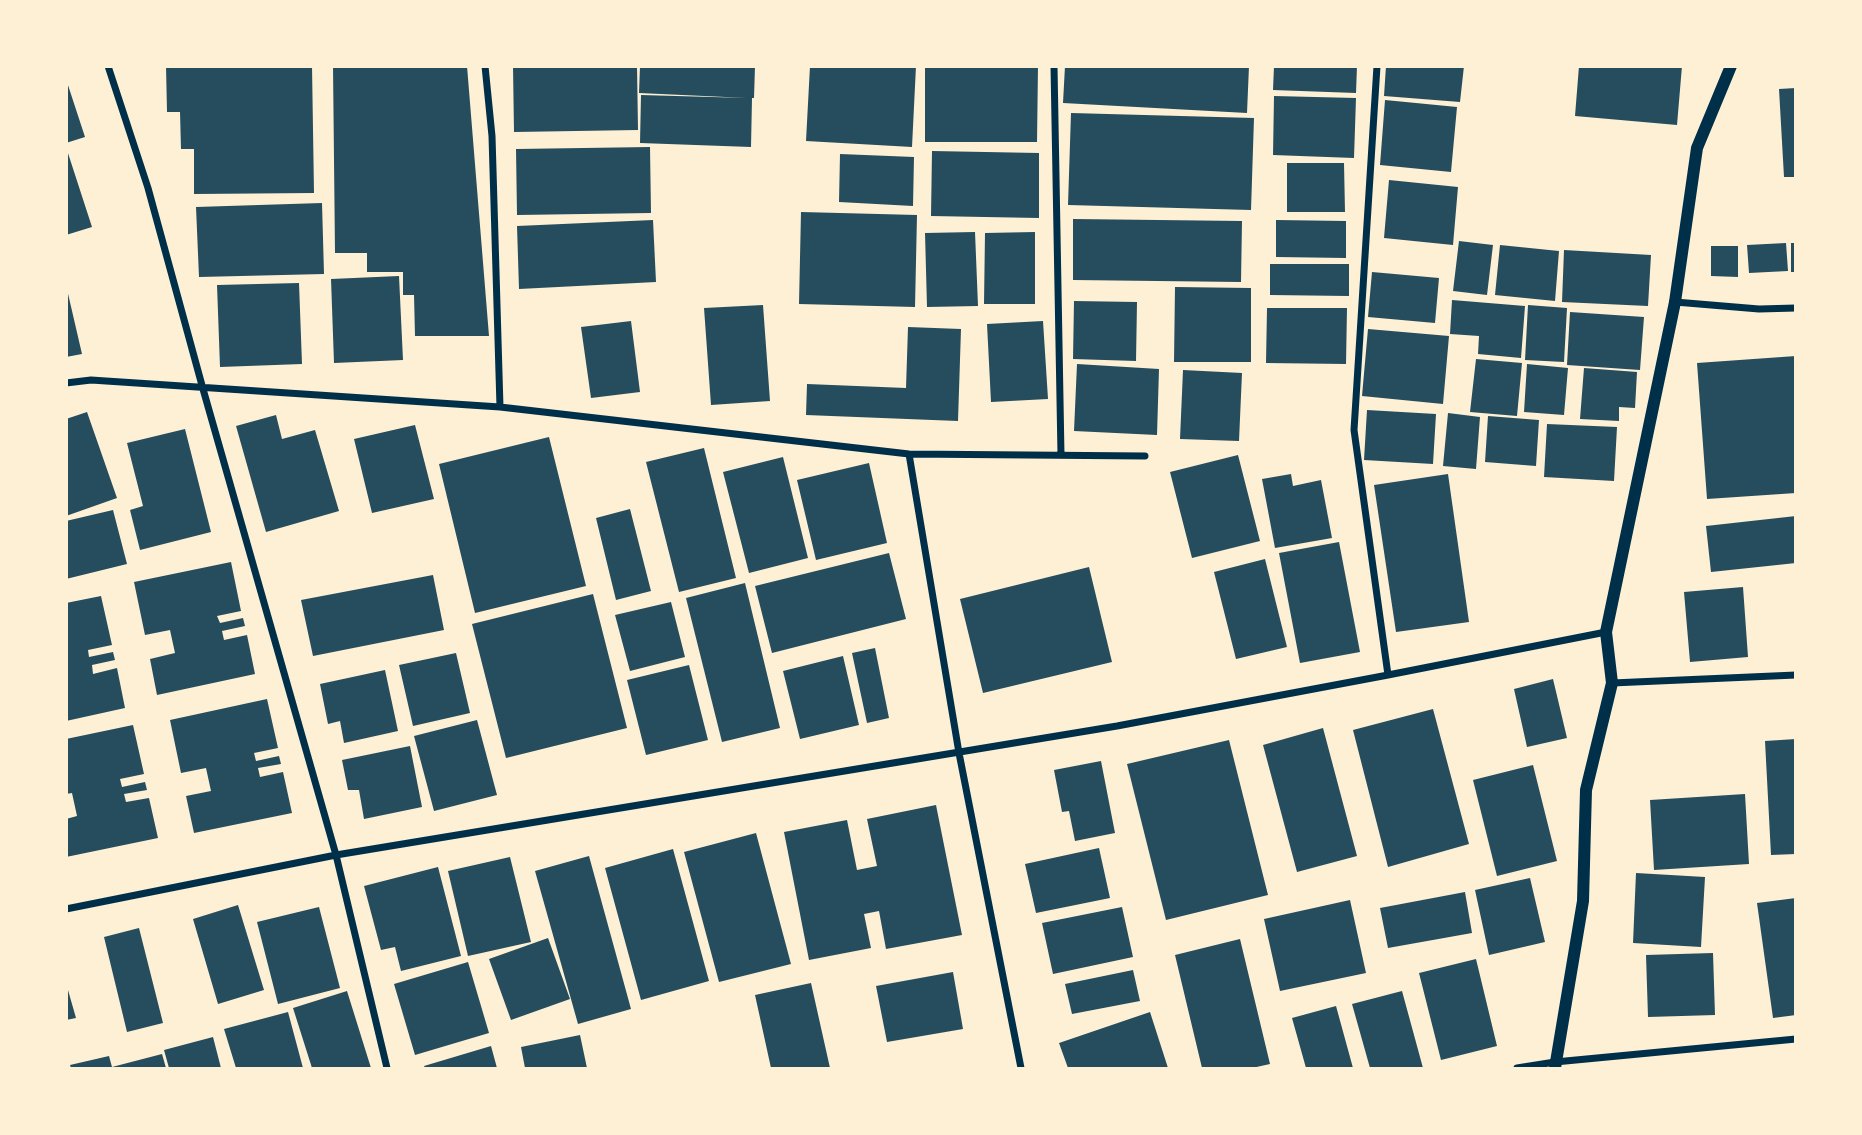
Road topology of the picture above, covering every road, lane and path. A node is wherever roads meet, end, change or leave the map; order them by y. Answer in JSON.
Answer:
{"nodes":[{"id":1,"x":107,"y":66,"type":"edge"},
{"id":2,"x":485,"y":66,"type":"edge"},
{"id":3,"x":1054,"y":66,"type":"edge"},
{"id":4,"x":1377,"y":66,"type":"edge"},
{"id":5,"x":1731,"y":66,"type":"edge"},
{"id":6,"x":1675,"y":302,"type":"junction"},
{"id":7,"x":1796,"y":308,"type":"edge"},
{"id":8,"x":66,"y":383,"type":"edge"},
{"id":9,"x":202,"y":389,"type":"junction"},
{"id":10,"x":500,"y":407,"type":"junction"},
{"id":11,"x":909,"y":454,"type":"junction"},
{"id":12,"x":1061,"y":455,"type":"junction"},
{"id":13,"x":1145,"y":456,"type":"dead end"},
{"id":14,"x":1606,"y":632,"type":"junction"},
{"id":15,"x":1388,"y":675,"type":"junction"},
{"id":16,"x":1796,"y":675,"type":"edge"},
{"id":17,"x":1612,"y":684,"type":"junction"},
{"id":18,"x":959,"y":753,"type":"junction"},
{"id":19,"x":336,"y":855,"type":"junction"},
{"id":20,"x":66,"y":909,"type":"edge"},
{"id":21,"x":1796,"y":1039,"type":"edge"},
{"id":22,"x":1555,"y":1065,"type":"edge"},
{"id":23,"x":387,"y":1069,"type":"edge"},
{"id":24,"x":1021,"y":1069,"type":"edge"},
{"id":25,"x":1517,"y":1069,"type":"edge"}],
"edges":[{"from":1,"to":9,"type":"street"},
{"from":2,"to":10,"type":"street"},
{"from":3,"to":12,"type":"street"},
{"from":4,"to":15,"type":"street"},
{"from":5,"to":6,"type":"street"},
{"from":6,"to":7,"type":"street"},
{"from":6,"to":14,"type":"street"},
{"from":8,"to":9,"type":"street"},
{"from":9,"to":10,"type":"street"},
{"from":9,"to":19,"type":"street"},
{"from":10,"to":11,"type":"street"},
{"from":11,"to":12,"type":"street"},
{"from":11,"to":18,"type":"street"},
{"from":12,"to":13,"type":"street"},
{"from":14,"to":15,"type":"street"},
{"from":14,"to":17,"type":"street"},
{"from":15,"to":18,"type":"street"},
{"from":16,"to":17,"type":"street"},
{"from":17,"to":22,"type":"street"},
{"from":18,"to":19,"type":"street"},
{"from":18,"to":24,"type":"street"},
{"from":19,"to":20,"type":"street"},
{"from":19,"to":23,"type":"street"},
{"from":21,"to":22,"type":"street"},
{"from":22,"to":25,"type":"street"}]}
